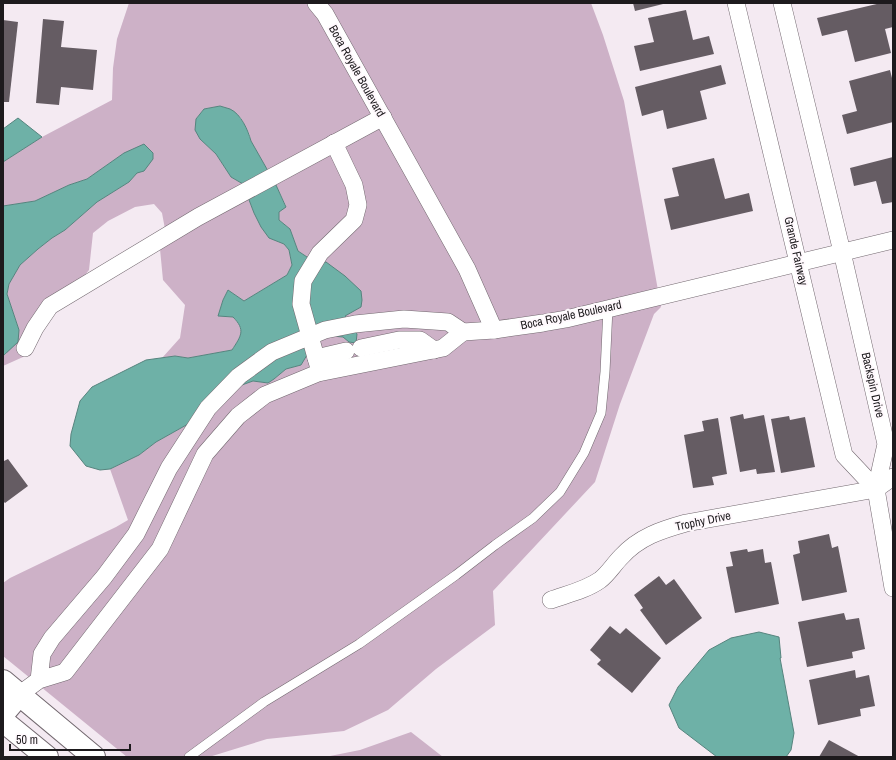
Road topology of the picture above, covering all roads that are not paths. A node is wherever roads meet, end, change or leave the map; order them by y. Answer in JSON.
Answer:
{"nodes":[{"id":1,"x":316,"y":3,"type":"edge"},
{"id":2,"x":736,"y":3,"type":"edge"},
{"id":3,"x":782,"y":3,"type":"edge"},
{"id":4,"x":383,"y":117,"type":"junction"},
{"id":5,"x":334,"y":143,"type":"junction"},
{"id":6,"x":893,"y":240,"type":"edge"},
{"id":7,"x":842,"y":252,"type":"junction"},
{"id":8,"x":798,"y":263,"type":"junction"},
{"id":9,"x":608,"y":308,"type":"junction"},
{"id":10,"x":394,"y":321,"type":"junction"},
{"id":11,"x":494,"y":330,"type":"junction"},
{"id":12,"x":463,"y":332,"type":"junction"},
{"id":13,"x":310,"y":336,"type":"junction"},
{"id":14,"x":399,"y":340,"type":"junction"},
{"id":15,"x":25,"y":348,"type":"dead end"},
{"id":16,"x":434,"y":350,"type":"junction"},
{"id":17,"x":318,"y":365,"type":"junction"},
{"id":18,"x":893,"y":477,"type":"edge"},
{"id":19,"x":876,"y":488,"type":"junction"},
{"id":20,"x":893,"y":493,"type":"edge"},
{"id":21,"x":893,"y":588,"type":"edge"},
{"id":22,"x":551,"y":600,"type":"dead end"},
{"id":23,"x":39,"y":680,"type":"junction"},
{"id":24,"x":11,"y":688,"type":"edge"},
{"id":25,"x":3,"y":714,"type":"edge"},
{"id":26,"x":3,"y":721,"type":"edge"},
{"id":27,"x":47,"y":757,"type":"edge"},
{"id":28,"x":94,"y":757,"type":"edge"},
{"id":29,"x":189,"y":757,"type":"edge"}],
"edges":[{"from":1,"to":4,"type":"street","name":"Boca Royale Boulevard"},
{"from":2,"to":8,"type":"street","name":"Grande Fairway"},
{"from":3,"to":7,"type":"street"},
{"from":4,"to":5,"type":"street"},
{"from":4,"to":11,"type":"street","name":"Boca Royale Boulevard"},
{"from":5,"to":13,"type":"street"},
{"from":5,"to":15,"type":"street"},
{"from":6,"to":7,"type":"street","name":"Boca Royale Boulevard"},
{"from":7,"to":8,"type":"street","name":"Boca Royale Boulevard"},
{"from":7,"to":19,"type":"street","name":"Backspin Drive"},
{"from":8,"to":9,"type":"street","name":"Boca Royale Boulevard"},
{"from":8,"to":19,"type":"street","name":"Grande Fairway"},
{"from":9,"to":11,"type":"street","name":"Boca Royale Boulevard"},
{"from":9,"to":29,"type":"lane"},
{"from":10,"to":12,"type":"street"},
{"from":10,"to":13,"type":"street"},
{"from":10,"to":14,"type":"street"},
{"from":11,"to":12,"type":"street"},
{"from":12,"to":16,"type":"street"},
{"from":13,"to":17,"type":"street"},
{"from":13,"to":23,"type":"street"},
{"from":14,"to":16,"type":"street"},
{"from":14,"to":17,"type":"street"},
{"from":16,"to":17,"type":"street"},
{"from":17,"to":23,"type":"street"},
{"from":18,"to":19,"type":"street","name":"Trophy Drive"},
{"from":19,"to":20,"type":"street","name":"Trophy Drive"},
{"from":19,"to":21,"type":"street","name":"Backspin Drive"},
{"from":19,"to":22,"type":"street","name":"Trophy Drive"},
{"from":23,"to":24,"type":"street"},
{"from":24,"to":25,"type":"main road"},
{"from":24,"to":28,"type":"main road"},
{"from":26,"to":27,"type":"main road"}]}
